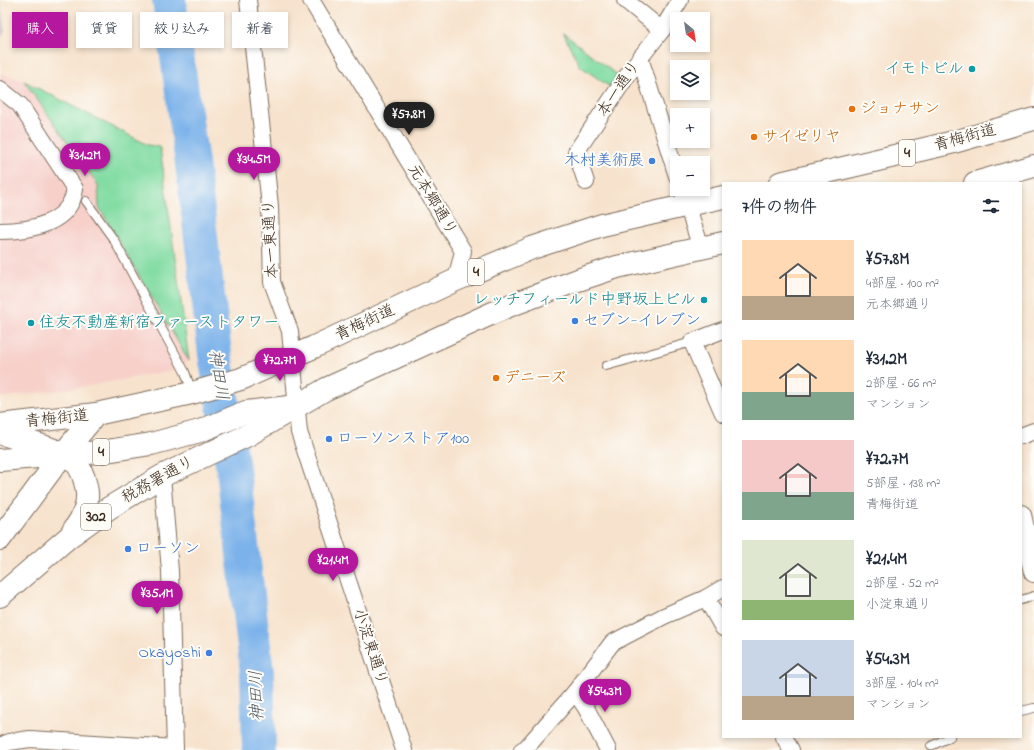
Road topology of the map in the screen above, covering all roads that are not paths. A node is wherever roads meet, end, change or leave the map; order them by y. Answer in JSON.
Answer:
{"nodes":[{"id":1,"x":248,"y":0,"type":"edge"},
{"id":2,"x":310,"y":0,"type":"edge"},
{"id":3,"x":625,"y":0,"type":"edge"},
{"id":4,"x":680,"y":0,"type":"edge"},
{"id":5,"x":662,"y":30,"type":"junction"},
{"id":6,"x":640,"y":58,"type":"junction"},
{"id":7,"x":0,"y":89,"type":"edge"},
{"id":8,"x":1034,"y":119,"type":"edge"},
{"id":9,"x":671,"y":156,"type":"edge"},
{"id":10,"x":1034,"y":166,"type":"edge"},
{"id":11,"x":586,"y":182,"type":"dead end"},
{"id":12,"x":784,"y":182,"type":"edge"},
{"id":13,"x":978,"y":182,"type":"edge"},
{"id":14,"x":684,"y":197,"type":"edge"},
{"id":15,"x":722,"y":197,"type":"edge"},
{"id":16,"x":86,"y":201,"type":"dead end"},
{"id":17,"x":0,"y":231,"type":"edge"},
{"id":18,"x":722,"y":243,"type":"edge"},
{"id":19,"x":701,"y":248,"type":"junction"},
{"id":20,"x":456,"y":280,"type":"junction"},
{"id":21,"x":722,"y":330,"type":"edge"},
{"id":22,"x":692,"y":342,"type":"junction"},
{"id":23,"x":293,"y":357,"type":"junction"},
{"id":24,"x":606,"y":366,"type":"dead end"},
{"id":25,"x":192,"y":393,"type":"junction"},
{"id":26,"x":296,"y":406,"type":"junction"},
{"id":27,"x":722,"y":411,"type":"edge"},
{"id":28,"x":96,"y":414,"type":"junction"},
{"id":29,"x":0,"y":425,"type":"edge"},
{"id":30,"x":1034,"y":431,"type":"edge"},
{"id":31,"x":0,"y":433,"type":"edge"},
{"id":32,"x":1022,"y":436,"type":"edge"},
{"id":33,"x":63,"y":454,"type":"junction"},
{"id":34,"x":0,"y":460,"type":"edge"},
{"id":35,"x":162,"y":476,"type":"junction"},
{"id":36,"x":1022,"y":519,"type":"edge"},
{"id":37,"x":70,"y":536,"type":"junction"},
{"id":38,"x":0,"y":539,"type":"edge"},
{"id":39,"x":1034,"y":572,"type":"edge"},
{"id":40,"x":722,"y":589,"type":"edge"},
{"id":41,"x":0,"y":596,"type":"edge"},
{"id":42,"x":1034,"y":596,"type":"edge"},
{"id":43,"x":706,"y":598,"type":"junction"},
{"id":44,"x":1022,"y":600,"type":"edge"},
{"id":45,"x":722,"y":626,"type":"edge"},
{"id":46,"x":575,"y":692,"type":"junction"},
{"id":47,"x":1034,"y":708,"type":"edge"},
{"id":48,"x":1022,"y":711,"type":"edge"},
{"id":49,"x":785,"y":738,"type":"edge"},
{"id":50,"x":927,"y":738,"type":"edge"},
{"id":51,"x":948,"y":738,"type":"edge"},
{"id":52,"x":0,"y":746,"type":"edge"},
{"id":53,"x":932,"y":748,"type":"edge"},
{"id":54,"x":175,"y":749,"type":"edge"},
{"id":55,"x":404,"y":750,"type":"edge"},
{"id":56,"x":522,"y":750,"type":"edge"},
{"id":57,"x":608,"y":750,"type":"edge"},
{"id":58,"x":791,"y":750,"type":"edge"}],
"edges":[{"from":1,"to":23,"type":"street","name":"本一東通り"},
{"from":2,"to":20,"type":"street","name":"元本郷通り"},
{"from":3,"to":5,"type":"street"},
{"from":4,"to":5,"type":"street","name":"本一通り"},
{"from":5,"to":6,"type":"street","name":"本一通り"},
{"from":6,"to":9,"type":"street"},
{"from":6,"to":11,"type":"street","name":"本一通り"},
{"from":7,"to":17,"type":"street"},
{"from":8,"to":12,"type":"main road","name":"青梅街道","number":"4"},
{"from":10,"to":13,"type":"main road"},
{"from":14,"to":15,"type":"main road","name":"青梅街道","number":"4"},
{"from":14,"to":19,"type":"street"},
{"from":14,"to":20,"type":"main road","name":"青梅街道","number":"4"},
{"from":16,"to":25,"type":"lane"},
{"from":18,"to":19,"type":"main road","number":"4"},
{"from":19,"to":26,"type":"main road","number":"4"},
{"from":20,"to":23,"type":"main road","name":"青梅街道","number":"4"},
{"from":21,"to":22,"type":"street"},
{"from":22,"to":24,"type":"lane"},
{"from":22,"to":27,"type":"street"},
{"from":23,"to":25,"type":"main road","name":"青梅街道","number":"4"},
{"from":23,"to":26,"type":"street","name":"本一東通り"},
{"from":25,"to":28,"type":"main road","name":"青梅街道","number":"4"},
{"from":26,"to":33,"type":"main road","number":"4"},
{"from":26,"to":35,"type":"main road","name":"税務署通り","number":"302"},
{"from":26,"to":55,"type":"street","name":"小淀東通り"},
{"from":28,"to":29,"type":"main road","name":"青梅街道","number":"4"},
{"from":28,"to":33,"type":"main road"},
{"from":30,"to":32,"type":"street"},
{"from":31,"to":33,"type":"main road"},
{"from":33,"to":34,"type":"main road","number":"4"},
{"from":33,"to":37,"type":"main road"},
{"from":33,"to":38,"type":"main road"},
{"from":35,"to":37,"type":"main road","name":"税務署通り","number":"302"},
{"from":35,"to":54,"type":"street"},
{"from":36,"to":39,"type":"street"},
{"from":37,"to":41,"type":"main road","name":"税務署通り","number":"302"},
{"from":40,"to":43,"type":"street"},
{"from":42,"to":44,"type":"lane"},
{"from":43,"to":45,"type":"street"},
{"from":43,"to":46,"type":"street"},
{"from":46,"to":56,"type":"street"},
{"from":46,"to":57,"type":"street"},
{"from":47,"to":48,"type":"lane"},
{"from":49,"to":58,"type":"street"},
{"from":50,"to":53,"type":"lane"},
{"from":51,"to":53,"type":"lane"},
{"from":52,"to":54,"type":"street"}]}
